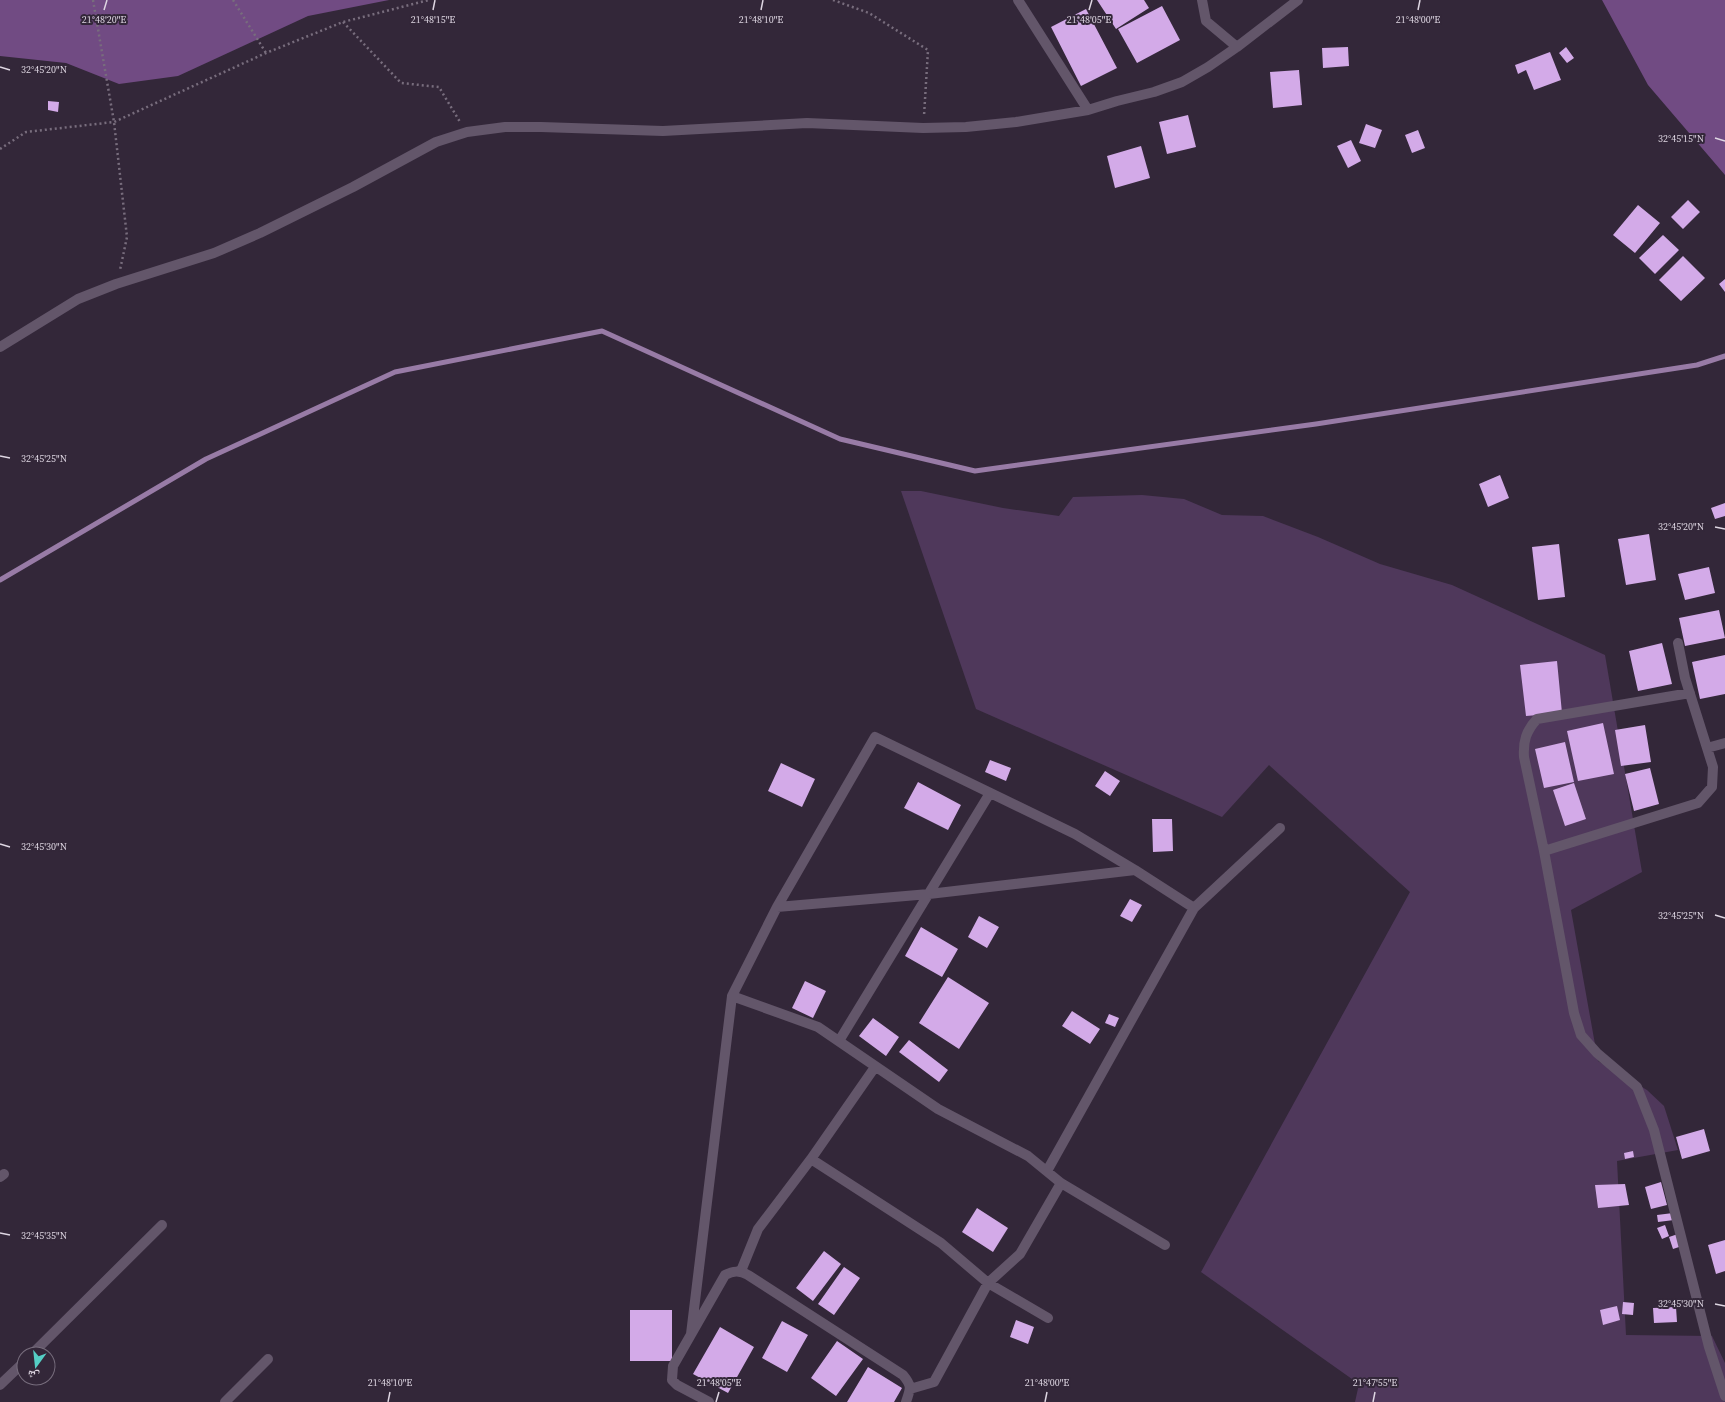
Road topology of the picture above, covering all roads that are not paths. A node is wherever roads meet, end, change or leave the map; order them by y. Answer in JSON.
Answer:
{"nodes":[{"id":1,"x":1018,"y":0,"type":"edge"},
{"id":2,"x":1202,"y":0,"type":"edge"},
{"id":3,"x":1298,"y":0,"type":"edge"},
{"id":4,"x":1236,"y":47,"type":"junction"},
{"id":5,"x":1088,"y":110,"type":"junction"},
{"id":6,"x":0,"y":347,"type":"edge"},
{"id":7,"x":1678,"y":643,"type":"dead end"},
{"id":8,"x":1690,"y":694,"type":"junction"},
{"id":9,"x":1725,"y":743,"type":"edge"},
{"id":10,"x":1707,"y":748,"type":"junction"},
{"id":11,"x":990,"y":793,"type":"junction"},
{"id":12,"x":1280,"y":828,"type":"dead end"},
{"id":13,"x":1544,"y":851,"type":"junction"},
{"id":14,"x":1135,"y":870,"type":"junction"},
{"id":15,"x":930,"y":894,"type":"junction"},
{"id":16,"x":777,"y":907,"type":"junction"},
{"id":17,"x":1194,"y":908,"type":"junction"},
{"id":18,"x":732,"y":996,"type":"junction"},
{"id":19,"x":838,"y":1041,"type":"junction"},
{"id":20,"x":875,"y":1067,"type":"junction"},
{"id":21,"x":811,"y":1159,"type":"junction"},
{"id":22,"x":1047,"y":1171,"type":"junction"},
{"id":23,"x":1060,"y":1183,"type":"junction"},
{"id":24,"x":162,"y":1225,"type":"dead end"},
{"id":25,"x":1165,"y":1245,"type":"dead end"},
{"id":26,"x":741,"y":1271,"type":"junction"},
{"id":27,"x":988,"y":1283,"type":"junction"},
{"id":28,"x":1048,"y":1318,"type":"dead end"},
{"id":29,"x":691,"y":1334,"type":"junction"},
{"id":30,"x":40,"y":1346,"type":"edge"},
{"id":31,"x":268,"y":1359,"type":"dead end"},
{"id":32,"x":16,"y":1370,"type":"edge"},
{"id":33,"x":0,"y":1385,"type":"edge"},
{"id":34,"x":683,"y":1388,"type":"junction"},
{"id":35,"x":910,"y":1389,"type":"junction"},
{"id":36,"x":1725,"y":1396,"type":"edge"},
{"id":37,"x":225,"y":1402,"type":"edge"},
{"id":38,"x":696,"y":1402,"type":"edge"},
{"id":39,"x":709,"y":1402,"type":"edge"},
{"id":40,"x":906,"y":1402,"type":"edge"}],
"edges":[{"from":1,"to":5,"type":"street"},
{"from":2,"to":4,"type":"street"},
{"from":3,"to":4,"type":"street"},
{"from":4,"to":5,"type":"street"},
{"from":5,"to":6,"type":"street"},
{"from":7,"to":8,"type":"street"},
{"from":8,"to":10,"type":"street"},
{"from":8,"to":13,"type":"street"},
{"from":9,"to":10,"type":"street"},
{"from":10,"to":13,"type":"street"},
{"from":11,"to":14,"type":"street"},
{"from":11,"to":15,"type":"street"},
{"from":11,"to":16,"type":"street"},
{"from":12,"to":17,"type":"street"},
{"from":13,"to":36,"type":"street"},
{"from":14,"to":15,"type":"street"},
{"from":14,"to":17,"type":"street"},
{"from":15,"to":16,"type":"street"},
{"from":15,"to":19,"type":"street"},
{"from":16,"to":18,"type":"street"},
{"from":17,"to":22,"type":"street"},
{"from":18,"to":19,"type":"street"},
{"from":18,"to":29,"type":"street"},
{"from":19,"to":20,"type":"street"},
{"from":20,"to":21,"type":"street"},
{"from":20,"to":22,"type":"street"},
{"from":21,"to":26,"type":"street"},
{"from":21,"to":27,"type":"street"},
{"from":22,"to":23,"type":"street"},
{"from":23,"to":25,"type":"street"},
{"from":23,"to":27,"type":"street"},
{"from":24,"to":30,"type":"street"},
{"from":26,"to":29,"type":"street"},
{"from":26,"to":35,"type":"street"},
{"from":27,"to":28,"type":"street"},
{"from":27,"to":35,"type":"street"},
{"from":29,"to":34,"type":"street"},
{"from":31,"to":37,"type":"street"},
{"from":32,"to":33,"type":"street"},
{"from":34,"to":38,"type":"street"},
{"from":34,"to":39,"type":"street"},
{"from":35,"to":40,"type":"street"}]}
